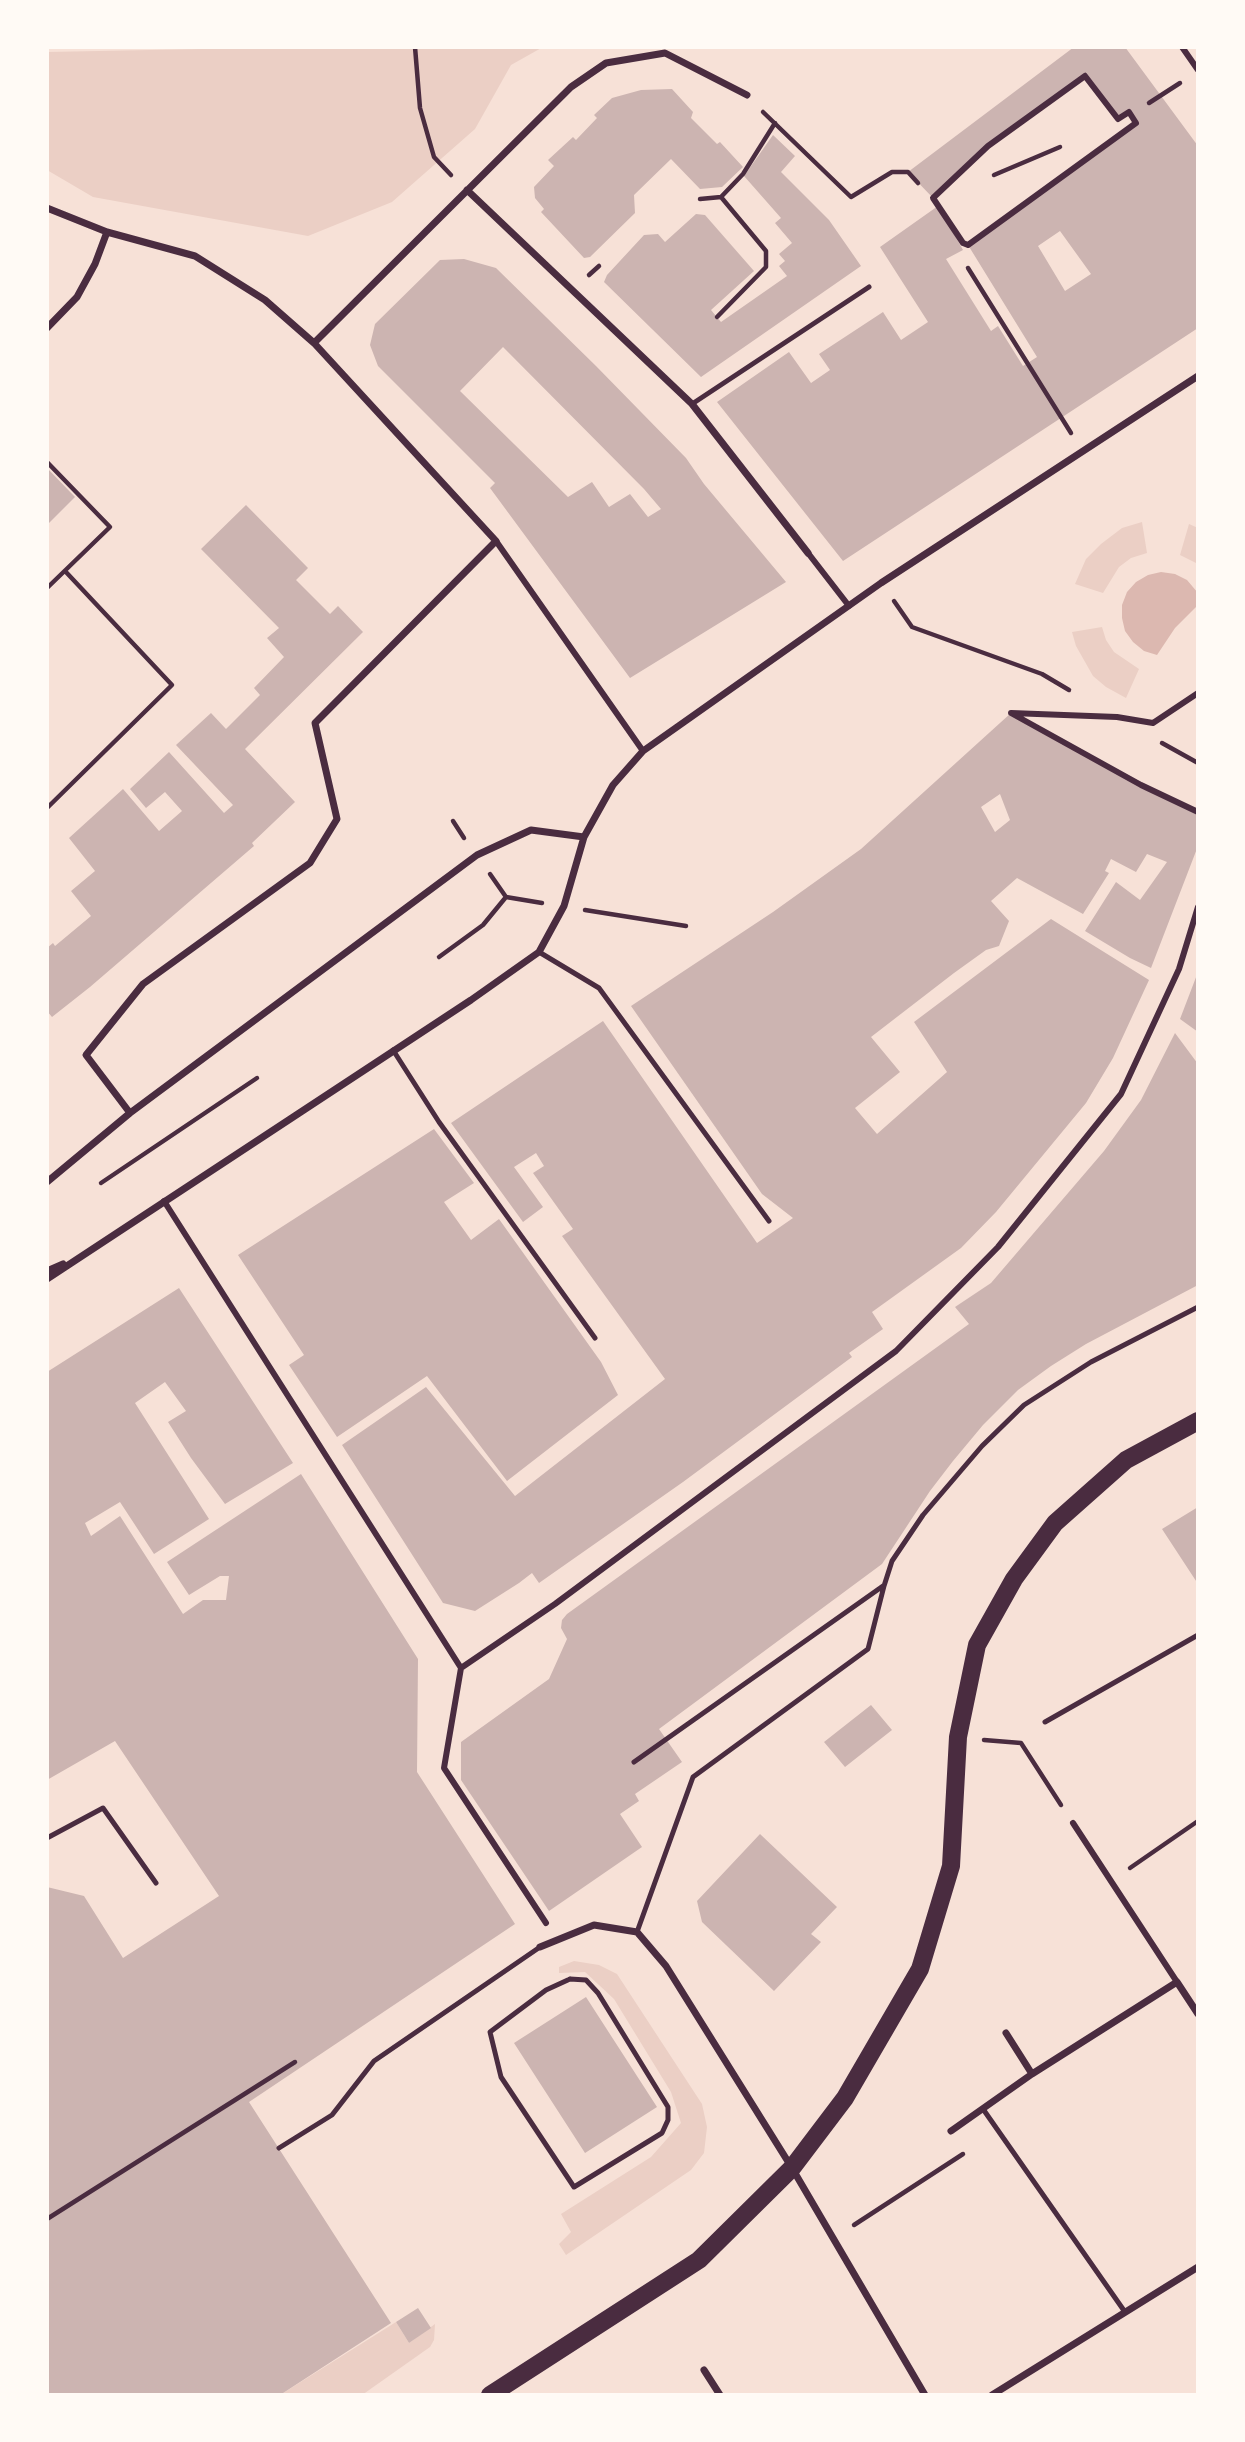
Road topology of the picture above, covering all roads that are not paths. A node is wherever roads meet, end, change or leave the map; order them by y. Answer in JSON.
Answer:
{"nodes":[{"id":1,"x":1182,"y":47,"type":"edge"},
{"id":2,"x":1198,"y":70,"type":"edge"},
{"id":3,"x":747,"y":96,"type":"road end"},
{"id":4,"x":467,"y":190,"type":"junction"},
{"id":5,"x":933,"y":198,"type":"joint"},
{"id":6,"x":47,"y":208,"type":"edge"},
{"id":7,"x":107,"y":232,"type":"junction"},
{"id":8,"x":870,"y":288,"type":"dead end"},
{"id":9,"x":47,"y":328,"type":"edge"},
{"id":10,"x":314,"y":343,"type":"junction"},
{"id":11,"x":1198,"y":376,"type":"edge"},
{"id":12,"x":692,"y":404,"type":"junction"},
{"id":13,"x":496,"y":541,"type":"junction"},
{"id":14,"x":808,"y":553,"type":"joint"},
{"id":15,"x":849,"y":606,"type":"junction"},
{"id":16,"x":1198,"y":693,"type":"edge"},
{"id":17,"x":643,"y":751,"type":"junction"},
{"id":18,"x":1198,"y":812,"type":"edge"},
{"id":19,"x":584,"y":837,"type":"junction"},
{"id":20,"x":1198,"y":907,"type":"edge"},
{"id":21,"x":539,"y":952,"type":"junction"},
{"id":22,"x":393,"y":1051,"type":"junction"},
{"id":23,"x":130,"y":1113,"type":"junction"},
{"id":24,"x":47,"y":1182,"type":"edge"},
{"id":25,"x":164,"y":1201,"type":"junction"},
{"id":26,"x":769,"y":1221,"type":"dead end"},
{"id":27,"x":78,"y":1258,"type":"junction"},
{"id":28,"x":47,"y":1271,"type":"edge"},
{"id":29,"x":47,"y":1279,"type":"edge"},
{"id":30,"x":1198,"y":1307,"type":"edge"},
{"id":31,"x":595,"y":1338,"type":"dead end"},
{"id":32,"x":1198,"y":1421,"type":"edge"},
{"id":33,"x":884,"y":1586,"type":"junction"},
{"id":34,"x":1198,"y":1635,"type":"edge"},
{"id":35,"x":461,"y":1668,"type":"junction"},
{"id":36,"x":1045,"y":1722,"type":"dead end"},
{"id":37,"x":634,"y":1762,"type":"dead end"},
{"id":38,"x":1073,"y":1823,"type":"road end"},
{"id":39,"x":47,"y":1838,"type":"edge"},
{"id":40,"x":156,"y":1884,"type":"dead end"},
{"id":41,"x":545,"y":1923,"type":"dead end"},
{"id":42,"x":637,"y":1932,"type":"junction"},
{"id":43,"x":540,"y":1947,"type":"joint"},
{"id":44,"x":1177,"y":1982,"type":"junction"},
{"id":45,"x":1198,"y":2014,"type":"edge"},
{"id":46,"x":1006,"y":2034,"type":"dead end"},
{"id":47,"x":1032,"y":2074,"type":"junction"},
{"id":48,"x":983,"y":2109,"type":"junction"},
{"id":49,"x":951,"y":2131,"type":"road end"},
{"id":50,"x":279,"y":2148,"type":"dead end"},
{"id":51,"x":792,"y":2168,"type":"junction"},
{"id":52,"x":574,"y":2187,"type":"joint"},
{"id":53,"x":1198,"y":2267,"type":"edge"},
{"id":54,"x":1125,"y":2312,"type":"junction"},
{"id":55,"x":704,"y":2370,"type":"dead end"},
{"id":56,"x":490,"y":2395,"type":"edge"},
{"id":57,"x":720,"y":2395,"type":"edge"},
{"id":58,"x":925,"y":2395,"type":"edge"},
{"id":59,"x":992,"y":2395,"type":"edge"}],
"edges":[{"from":1,"to":2,"type":"street"},
{"from":3,"to":4,"type":"street"},
{"from":4,"to":10,"type":"street"},
{"from":4,"to":12,"type":"street"},
{"from":5,"to":5,"type":"street"},
{"from":6,"to":7,"type":"street"},
{"from":7,"to":9,"type":"street"},
{"from":7,"to":10,"type":"street"},
{"from":8,"to":12,"type":"lane"},
{"from":10,"to":13,"type":"street"},
{"from":11,"to":15,"type":"street"},
{"from":12,"to":14,"type":"street"},
{"from":13,"to":17,"type":"street"},
{"from":13,"to":23,"type":"street"},
{"from":14,"to":15,"type":"street"},
{"from":15,"to":17,"type":"street"},
{"from":16,"to":18,"type":"street"},
{"from":17,"to":19,"type":"street"},
{"from":19,"to":21,"type":"street"},
{"from":19,"to":23,"type":"street"},
{"from":20,"to":35,"type":"street"},
{"from":21,"to":22,"type":"street"},
{"from":21,"to":26,"type":"lane"},
{"from":22,"to":25,"type":"street"},
{"from":22,"to":31,"type":"lane"},
{"from":23,"to":24,"type":"street"},
{"from":25,"to":27,"type":"street"},
{"from":25,"to":35,"type":"street"},
{"from":27,"to":28,"type":"street"},
{"from":27,"to":29,"type":"street"},
{"from":30,"to":33,"type":"lane"},
{"from":32,"to":51,"type":"main road"},
{"from":33,"to":37,"type":"lane"},
{"from":33,"to":42,"type":"lane"},
{"from":34,"to":36,"type":"lane"},
{"from":35,"to":41,"type":"street"},
{"from":38,"to":44,"type":"street"},
{"from":39,"to":40,"type":"lane"},
{"from":42,"to":43,"type":"street"},
{"from":42,"to":51,"type":"street"},
{"from":43,"to":50,"type":"lane"},
{"from":44,"to":45,"type":"street"},
{"from":44,"to":47,"type":"street"},
{"from":46,"to":47,"type":"street"},
{"from":47,"to":48,"type":"street"},
{"from":48,"to":49,"type":"street"},
{"from":48,"to":54,"type":"lane"},
{"from":51,"to":56,"type":"main road"},
{"from":51,"to":58,"type":"street"},
{"from":52,"to":52,"type":"lane"},
{"from":53,"to":54,"type":"street"},
{"from":54,"to":59,"type":"street"},
{"from":55,"to":57,"type":"street"}]}
